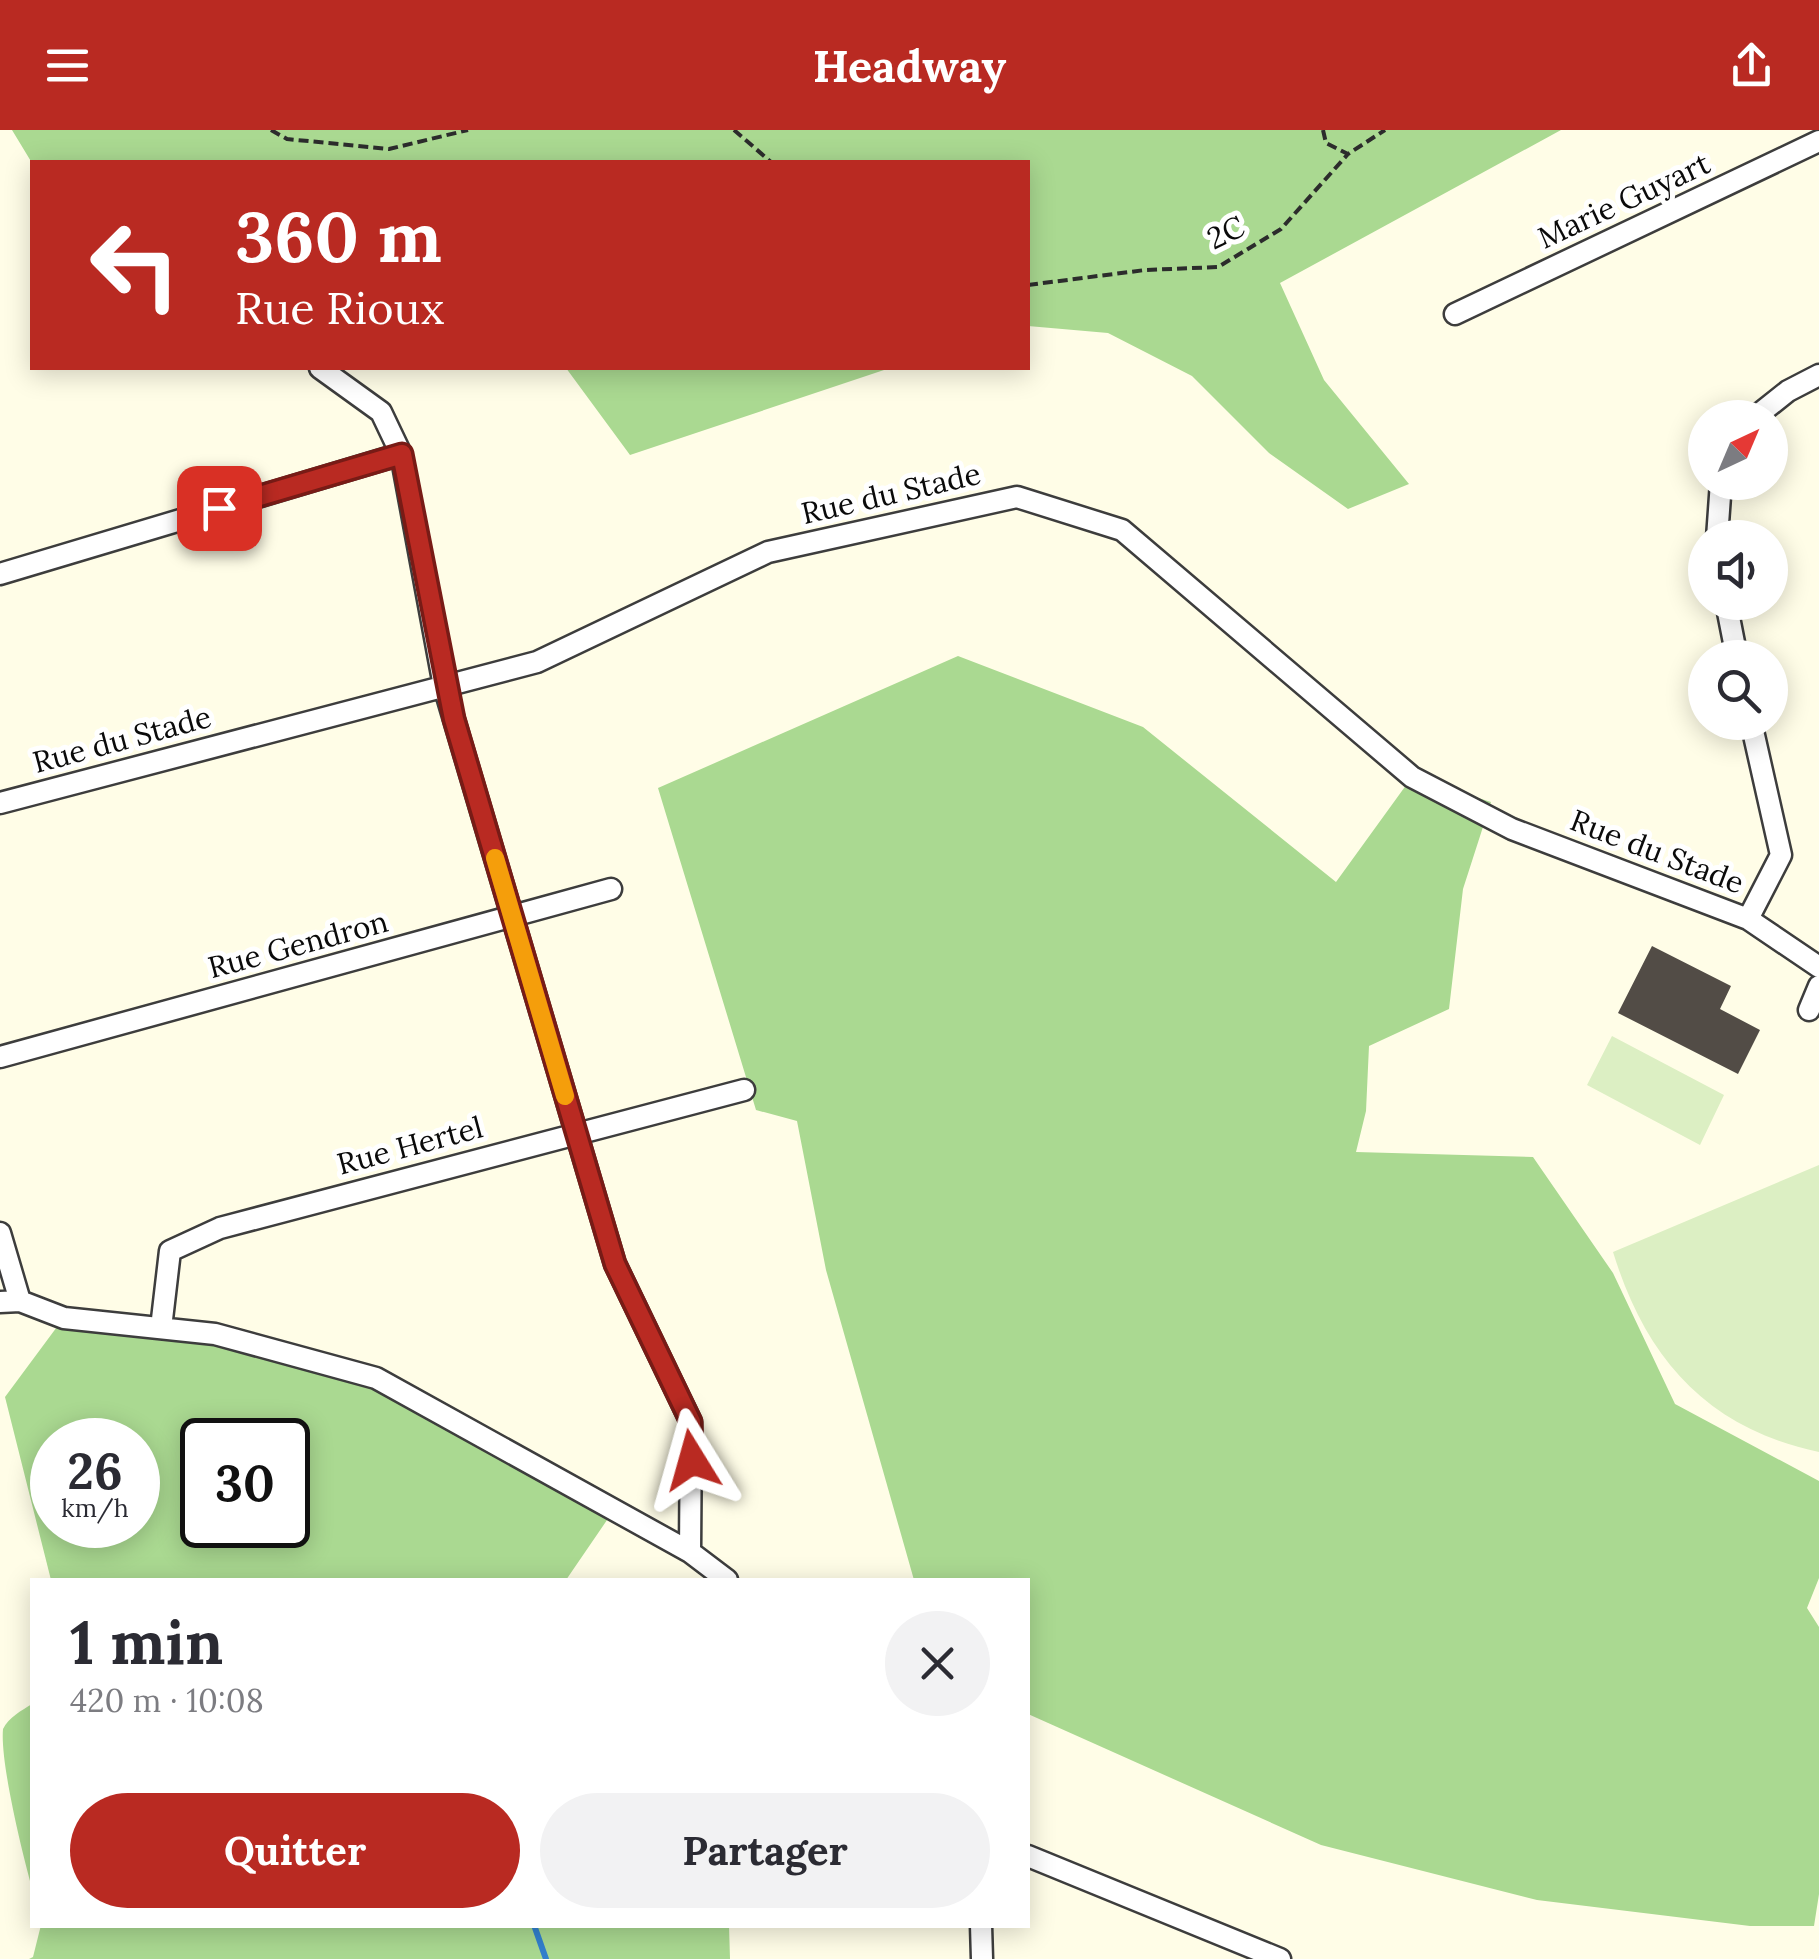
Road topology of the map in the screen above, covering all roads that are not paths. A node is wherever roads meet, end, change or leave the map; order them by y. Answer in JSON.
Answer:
{"nodes":[{"id":1,"x":1819,"y":141,"type":"edge"},
{"id":2,"x":1455,"y":314,"type":"dead end"},
{"id":3,"x":323,"y":370,"type":"edge"},
{"id":4,"x":1819,"y":376,"type":"edge"},
{"id":5,"x":1777,"y":400,"type":"edge"},
{"id":6,"x":402,"y":454,"type":"junction"},
{"id":7,"x":0,"y":574,"type":"edge"},
{"id":8,"x":444,"y":686,"type":"junction"},
{"id":9,"x":1755,"y":740,"type":"edge"},
{"id":10,"x":0,"y":802,"type":"edge"},
{"id":11,"x":611,"y":890,"type":"dead end"},
{"id":12,"x":512,"y":917,"type":"junction"},
{"id":13,"x":1748,"y":919,"type":"junction"},
{"id":14,"x":1819,"y":967,"type":"edge"},
{"id":15,"x":1819,"y":986,"type":"edge"},
{"id":16,"x":1809,"y":1010,"type":"dead end"},
{"id":17,"x":0,"y":1058,"type":"edge"},
{"id":18,"x":744,"y":1090,"type":"dead end"},
{"id":19,"x":576,"y":1134,"type":"junction"},
{"id":20,"x":0,"y":1233,"type":"edge"},
{"id":21,"x":10,"y":1302,"type":"edge"},
{"id":22,"x":161,"y":1328,"type":"junction"},
{"id":23,"x":690,"y":1552,"type":"junction"},
{"id":24,"x":724,"y":1578,"type":"edge"},
{"id":25,"x":1030,"y":1857,"type":"edge"},
{"id":26,"x":981,"y":1928,"type":"edge"},
{"id":27,"x":982,"y":1959,"type":"edge"},
{"id":28,"x":1280,"y":1959,"type":"edge"}],
"edges":[{"from":1,"to":2,"type":"street","name":"Marie Guyart"},
{"from":3,"to":6,"type":"street"},
{"from":4,"to":5,"type":"street"},
{"from":6,"to":7,"type":"street"},
{"from":6,"to":8,"type":"street"},
{"from":8,"to":10,"type":"street","name":"Rue du Stade"},
{"from":8,"to":12,"type":"street"},
{"from":8,"to":13,"type":"street","name":"Rue du Stade"},
{"from":9,"to":13,"type":"street"},
{"from":11,"to":12,"type":"street","name":"Rue Gendron"},
{"from":12,"to":17,"type":"street","name":"Rue Gendron"},
{"from":12,"to":19,"type":"street"},
{"from":13,"to":14,"type":"street","name":"Rue du Stade"},
{"from":15,"to":16,"type":"street"},
{"from":18,"to":19,"type":"street","name":"Rue Hertel"},
{"from":19,"to":22,"type":"street","name":"Rue Hertel"},
{"from":19,"to":23,"type":"street"},
{"from":20,"to":21,"type":"street"},
{"from":21,"to":22,"type":"street"},
{"from":22,"to":23,"type":"street"},
{"from":23,"to":24,"type":"street"},
{"from":25,"to":28,"type":"street"},
{"from":26,"to":27,"type":"street"}]}
